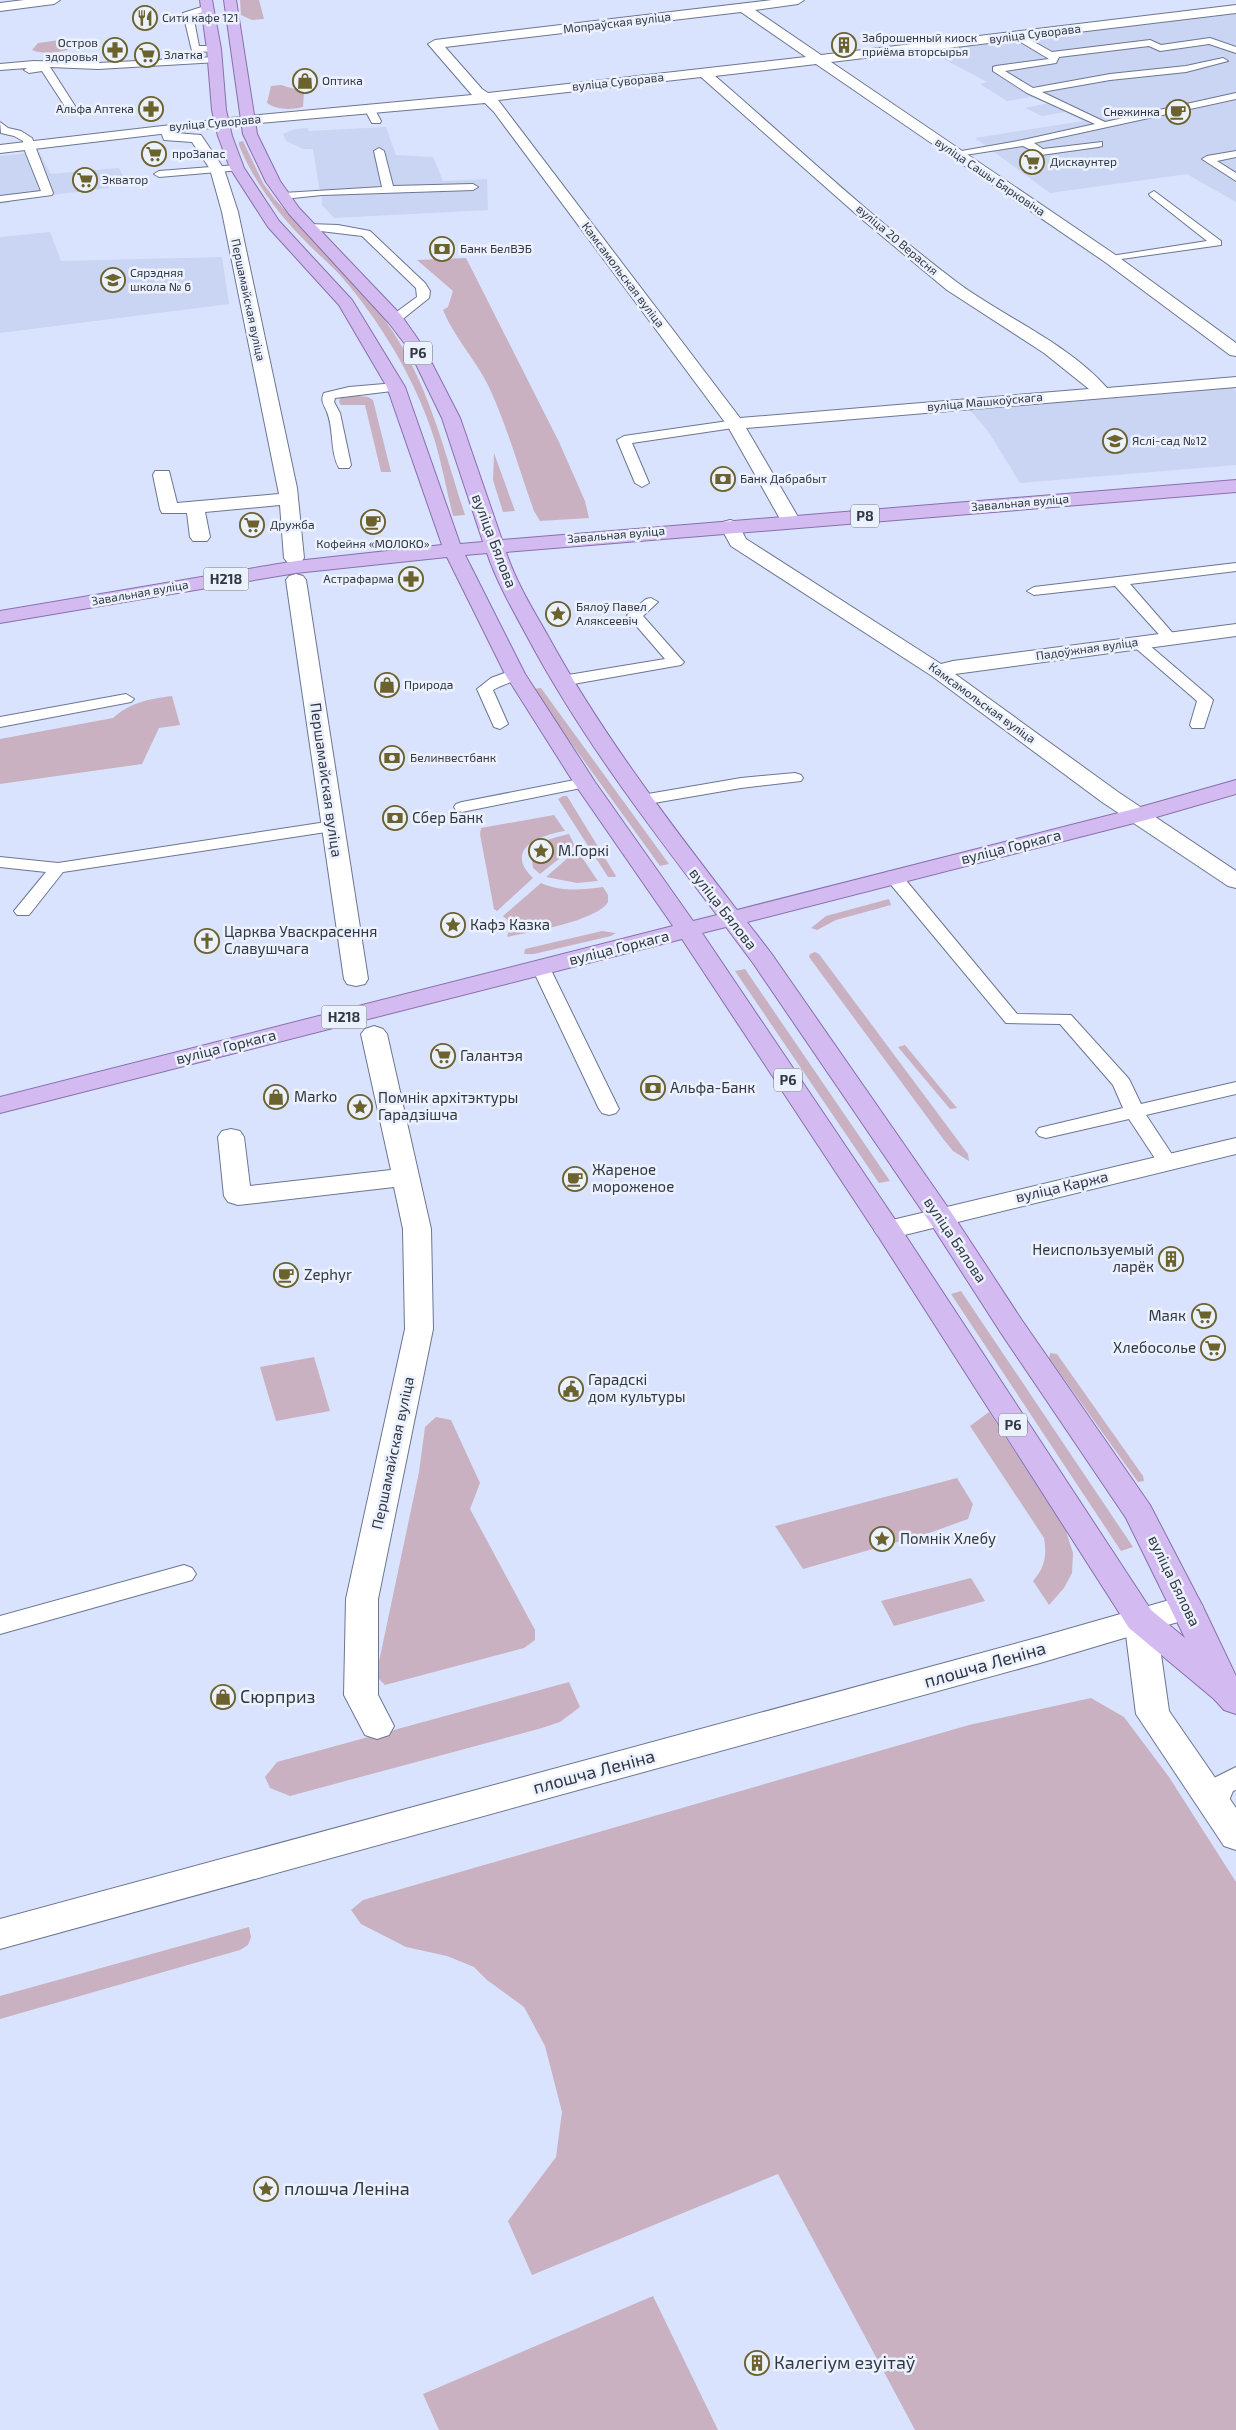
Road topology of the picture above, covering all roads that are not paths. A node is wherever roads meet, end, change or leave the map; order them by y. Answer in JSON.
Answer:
{"nodes":[{"id":1,"x":54,"y":0,"type":"edge"},
{"id":2,"x":230,"y":0,"type":"edge"},
{"id":3,"x":798,"y":0,"type":"edge"},
{"id":4,"x":207,"y":4,"type":"edge"},
{"id":5,"x":742,"y":7,"type":"junction"},
{"id":6,"x":0,"y":8,"type":"edge"},
{"id":7,"x":1236,"y":9,"type":"edge"},
{"id":8,"x":1018,"y":36,"type":"junction"},
{"id":9,"x":435,"y":44,"type":"joint"},
{"id":10,"x":1184,"y":44,"type":"junction"},
{"id":11,"x":1236,"y":50,"type":"edge"},
{"id":12,"x":214,"y":55,"type":"junction"},
{"id":13,"x":1051,"y":55,"type":"junction"},
{"id":14,"x":817,"y":58,"type":"junction"},
{"id":15,"x":1223,"y":61,"type":"junction"},
{"id":16,"x":1236,"y":66,"type":"edge"},
{"id":17,"x":0,"y":67,"type":"edge"},
{"id":18,"x":704,"y":72,"type":"junction"},
{"id":19,"x":0,"y":73,"type":"edge"},
{"id":20,"x":1031,"y":90,"type":"junction"},
{"id":21,"x":484,"y":96,"type":"junction"},
{"id":22,"x":1236,"y":96,"type":"edge"},
{"id":23,"x":70,"y":106,"type":"dead end"},
{"id":24,"x":248,"y":120,"type":"junction"},
{"id":25,"x":221,"y":122,"type":"junction"},
{"id":26,"x":0,"y":125,"type":"edge"},
{"id":27,"x":1101,"y":126,"type":"junction"},
{"id":28,"x":168,"y":132,"type":"dead end"},
{"id":29,"x":1025,"y":143,"type":"junction"},
{"id":30,"x":1098,"y":144,"type":"dead end"},
{"id":31,"x":29,"y":146,"type":"junction"},
{"id":32,"x":0,"y":149,"type":"edge"},
{"id":33,"x":379,"y":151,"type":"dead end"},
{"id":34,"x":1236,"y":154,"type":"edge"},
{"id":35,"x":956,"y":155,"type":"junction"},
{"id":36,"x":237,"y":168,"type":"junction"},
{"id":37,"x":217,"y":169,"type":"junction"},
{"id":38,"x":159,"y":174,"type":"dead end"},
{"id":39,"x":1236,"y":178,"type":"edge"},
{"id":40,"x":473,"y":187,"type":"dead end"},
{"id":41,"x":388,"y":189,"type":"junction"},
{"id":42,"x":1154,"y":194,"type":"dead end"},
{"id":43,"x":283,"y":196,"type":"junction"},
{"id":44,"x":0,"y":199,"type":"edge"},
{"id":45,"x":308,"y":227,"type":"junction"},
{"id":46,"x":1111,"y":259,"type":"junction"},
{"id":47,"x":395,"y":319,"type":"junction"},
{"id":48,"x":1236,"y":351,"type":"edge"},
{"id":49,"x":1236,"y":382,"type":"edge"},
{"id":50,"x":396,"y":387,"type":"junction"},
{"id":51,"x":1101,"y":392,"type":"junction"},
{"id":52,"x":735,"y":424,"type":"junction"},
{"id":53,"x":344,"y":465,"type":"dead end"},
{"id":54,"x":162,"y":475,"type":"dead end"},
{"id":55,"x":642,"y":483,"type":"dead end"},
{"id":56,"x":1236,"y":486,"type":"edge"},
{"id":57,"x":289,"y":499,"type":"junction"},
{"id":58,"x":195,"y":507,"type":"junction"},
{"id":59,"x":791,"y":522,"type":"junction"},
{"id":60,"x":730,"y":526,"type":"junction"},
{"id":61,"x":200,"y":537,"type":"dead end"},
{"id":62,"x":493,"y":546,"type":"junction"},
{"id":63,"x":453,"y":550,"type":"junction"},
{"id":64,"x":294,"y":558,"type":"dead end"},
{"id":65,"x":1236,"y":567,"type":"edge"},
{"id":66,"x":296,"y":580,"type":"dead end"},
{"id":67,"x":1119,"y":581,"type":"junction"},
{"id":68,"x":1034,"y":590,"type":"dead end"},
{"id":69,"x":651,"y":602,"type":"dead end"},
{"id":70,"x":0,"y":617,"type":"edge"},
{"id":71,"x":1236,"y":630,"type":"edge"},
{"id":72,"x":1170,"y":638,"type":"junction"},
{"id":73,"x":1137,"y":642,"type":"junction"},
{"id":74,"x":939,"y":672,"type":"junction"},
{"id":75,"x":515,"y":674,"type":"junction"},
{"id":76,"x":562,"y":681,"type":"junction"},
{"id":77,"x":126,"y":699,"type":"dead end"},
{"id":78,"x":0,"y":722,"type":"edge"},
{"id":79,"x":500,"y":724,"type":"dead end"},
{"id":80,"x":1198,"y":725,"type":"dead end"},
{"id":81,"x":795,"y":778,"type":"dead end"},
{"id":82,"x":586,"y":783,"type":"junction"},
{"id":83,"x":1236,"y":787,"type":"edge"},
{"id":84,"x":642,"y":800,"type":"junction"},
{"id":85,"x":462,"y":807,"type":"dead end"},
{"id":86,"x":1138,"y":815,"type":"junction"},
{"id":87,"x":332,"y":826,"type":"junction"},
{"id":88,"x":0,"y":862,"type":"edge"},
{"id":89,"x":58,"y":868,"type":"junction"},
{"id":90,"x":893,"y":876,"type":"junction"},
{"id":91,"x":1236,"y":881,"type":"edge"},
{"id":92,"x":23,"y":912,"type":"dead end"},
{"id":93,"x":731,"y":918,"type":"junction"},
{"id":94,"x":688,"y":930,"type":"junction"},
{"id":95,"x":541,"y":968,"type":"junction"},
{"id":96,"x":356,"y":979,"type":"dead end"},
{"id":97,"x":374,"y":1034,"type":"dead end"},
{"id":98,"x":1236,"y":1088,"type":"edge"},
{"id":99,"x":0,"y":1105,"type":"edge"},
{"id":100,"x":609,"y":1109,"type":"dead end"},
{"id":101,"x":1134,"y":1111,"type":"junction"},
{"id":102,"x":1046,"y":1132,"type":"dead end"},
{"id":103,"x":231,"y":1137,"type":"dead end"},
{"id":104,"x":1236,"y":1146,"type":"edge"},
{"id":105,"x":1167,"y":1162,"type":"junction"},
{"id":106,"x":405,"y":1177,"type":"junction"},
{"id":107,"x":941,"y":1218,"type":"junction"},
{"id":108,"x":888,"y":1230,"type":"junction"},
{"id":109,"x":184,"y":1574,"type":"dead end"},
{"id":110,"x":1188,"y":1607,"type":"junction"},
{"id":111,"x":1140,"y":1619,"type":"junction"},
{"id":112,"x":0,"y":1625,"type":"edge"},
{"id":113,"x":1231,"y":1695,"type":"edge"},
{"id":114,"x":377,"y":1726,"type":"dead end"},
{"id":115,"x":1236,"y":1777,"type":"edge"},
{"id":116,"x":1215,"y":1805,"type":"junction"},
{"id":117,"x":1236,"y":1836,"type":"edge"},
{"id":118,"x":0,"y":1934,"type":"edge"}],
"edges":[{"from":1,"to":6,"type":"street"},
{"from":2,"to":24,"type":"main road","number":"Р6"},
{"from":3,"to":5,"type":"street","name":"Мопраўская вуліца"},
{"from":4,"to":12,"type":"main road","number":"Р6"},
{"from":4,"to":12,"type":"lane"},
{"from":5,"to":9,"type":"street","name":"Мопраўская вуліца"},
{"from":5,"to":14,"type":"street","name":"вуліца Сашы Бярковіча"},
{"from":7,"to":8,"type":"street","name":"вуліца Суворава"},
{"from":8,"to":13,"type":"lane"},
{"from":8,"to":14,"type":"street","name":"вуліца Суворава"},
{"from":9,"to":21,"type":"street","name":"Камсамольская вуліца"},
{"from":10,"to":11,"type":"lane"},
{"from":10,"to":13,"type":"lane"},
{"from":10,"to":15,"type":"lane"},
{"from":12,"to":17,"type":"lane"},
{"from":12,"to":25,"type":"main road","number":"Р6"},
{"from":13,"to":20,"type":"lane"},
{"from":14,"to":18,"type":"street","name":"вуліца Суворава"},
{"from":14,"to":35,"type":"street","name":"вуліца Сашы Бярковіча"},
{"from":15,"to":16,"type":"lane"},
{"from":15,"to":20,"type":"lane"},
{"from":18,"to":21,"type":"street","name":"вуліца Суворава"},
{"from":18,"to":51,"type":"street","name":"вуліца 20 Верасня"},
{"from":19,"to":23,"type":"lane"},
{"from":20,"to":27,"type":"lane"},
{"from":21,"to":24,"type":"street","name":"вуліца Суворава"},
{"from":21,"to":52,"type":"street","name":"Камсамольская вуліца"},
{"from":22,"to":27,"type":"lane"},
{"from":24,"to":25,"type":"street","name":"вуліца Суворава"},
{"from":24,"to":43,"type":"main road","name":"вуліца Бялова","number":"Р6"},
{"from":25,"to":31,"type":"street","name":"вуліца Суворава"},
{"from":25,"to":36,"type":"main road","name":"вуліца Бялова","number":"Р6"},
{"from":26,"to":31,"type":"lane"},
{"from":27,"to":29,"type":"lane"},
{"from":28,"to":37,"type":"street","name":"Першамайская вуліца"},
{"from":29,"to":30,"type":"lane"},
{"from":29,"to":35,"type":"lane"},
{"from":31,"to":32,"type":"street","name":"вуліца Суворава"},
{"from":31,"to":44,"type":"lane"},
{"from":33,"to":41,"type":"lane"},
{"from":34,"to":39,"type":"lane"},
{"from":35,"to":46,"type":"street","name":"вуліца Сашы Бярковіча"},
{"from":36,"to":37,"type":"lane"},
{"from":36,"to":50,"type":"main road","name":"вуліца Бялова","number":"Р6"},
{"from":37,"to":38,"type":"lane"},
{"from":37,"to":57,"type":"street","name":"Першамайская вуліца"},
{"from":40,"to":41,"type":"lane"},
{"from":41,"to":43,"type":"lane"},
{"from":42,"to":46,"type":"lane"},
{"from":43,"to":45,"type":"main road","name":"вуліца Бялова","number":"Р6"},
{"from":45,"to":47,"type":"main road","name":"вуліца Бялова","number":"Р6"},
{"from":45,"to":47,"type":"lane"},
{"from":46,"to":48,"type":"street","name":"вуліца Сашы Бярковіча"},
{"from":47,"to":62,"type":"main road","name":"вуліца Бялова","number":"Р6"},
{"from":49,"to":51,"type":"street","name":"вуліца Машкоўскага"},
{"from":50,"to":53,"type":"lane"},
{"from":50,"to":63,"type":"main road","name":"вуліца Бялова","number":"Р6"},
{"from":51,"to":52,"type":"street","name":"вуліца Машкоўскага"},
{"from":52,"to":55,"type":"lane"},
{"from":52,"to":59,"type":"street","name":"Камсамольская вуліца"},
{"from":54,"to":58,"type":"street"},
{"from":56,"to":59,"type":"main road","name":"Завальная вуліца","number":"Р8"},
{"from":57,"to":58,"type":"street"},
{"from":57,"to":64,"type":"street","name":"Першамайская вуліца"},
{"from":58,"to":61,"type":"street"},
{"from":59,"to":60,"type":"main road","name":"Завальная вуліца","number":"Р8"},
{"from":60,"to":62,"type":"main road","name":"Завальная вуліца","number":"Р8"},
{"from":60,"to":74,"type":"street","name":"Камсамольская вуліца"},
{"from":62,"to":63,"type":"main road","name":"Завальная вуліца","number":"Р8"},
{"from":62,"to":76,"type":"main road","name":"вуліца Бялова","number":"Р6"},
{"from":63,"to":70,"type":"main road","name":"Завальная вуліца","number":"Н218"},
{"from":63,"to":75,"type":"main road","name":"вуліца Бялова","number":"Р6"},
{"from":65,"to":67,"type":"lane"},
{"from":66,"to":87,"type":"street","name":"Першамайская вуліца"},
{"from":67,"to":68,"type":"lane"},
{"from":67,"to":72,"type":"lane"},
{"from":69,"to":76,"type":"lane"},
{"from":71,"to":72,"type":"street","name":"Падоўжная вуліца"},
{"from":72,"to":73,"type":"street","name":"Падоўжная вуліца"},
{"from":73,"to":74,"type":"street","name":"Падоўжная вуліца"},
{"from":73,"to":80,"type":"lane"},
{"from":74,"to":86,"type":"street","name":"Камсамольская вуліца"},
{"from":75,"to":79,"type":"lane"},
{"from":75,"to":82,"type":"main road","name":"вуліца Бялова","number":"Р6"},
{"from":76,"to":84,"type":"main road","name":"вуліца Бялова","number":"Р6"},
{"from":77,"to":78,"type":"lane"},
{"from":81,"to":84,"type":"lane"},
{"from":82,"to":85,"type":"lane"},
{"from":82,"to":94,"type":"main road","name":"вуліца Бялова","number":"Р6"},
{"from":83,"to":86,"type":"main road","name":"вуліца Горкага"},
{"from":84,"to":93,"type":"main road","name":"вуліца Бялова","number":"Р6"},
{"from":86,"to":90,"type":"main road","name":"вуліца Горкага"},
{"from":86,"to":91,"type":"street","name":"Камсамольская вуліца"},
{"from":87,"to":89,"type":"lane"},
{"from":87,"to":96,"type":"street","name":"Першамайская вуліца"},
{"from":88,"to":89,"type":"lane"},
{"from":89,"to":92,"type":"lane"},
{"from":90,"to":93,"type":"main road","name":"вуліца Горкага"},
{"from":90,"to":101,"type":"lane"},
{"from":93,"to":94,"type":"main road","name":"вуліца Горкага"},
{"from":93,"to":107,"type":"main road","name":"вуліца Бялова","number":"Р6"},
{"from":94,"to":95,"type":"main road","name":"вуліца Горкага","number":"Н218"},
{"from":94,"to":108,"type":"main road","name":"вуліца Бялова","number":"Р6"},
{"from":95,"to":99,"type":"main road","name":"вуліца Горкага","number":"Н218"},
{"from":95,"to":100,"type":"lane"},
{"from":97,"to":106,"type":"street","name":"Першамайская вуліца"},
{"from":98,"to":101,"type":"lane"},
{"from":101,"to":102,"type":"lane"},
{"from":101,"to":105,"type":"lane"},
{"from":103,"to":106,"type":"street"},
{"from":104,"to":105,"type":"street","name":"вуліца Каржа"},
{"from":105,"to":107,"type":"street","name":"вуліца Каржа"},
{"from":106,"to":114,"type":"street","name":"Першамайская вуліца"},
{"from":107,"to":108,"type":"street","name":"вуліца Каржа"},
{"from":107,"to":110,"type":"main road","name":"вуліца Бялова","number":"Р6"},
{"from":108,"to":111,"type":"main road","name":"вуліца Бялова","number":"Р6"},
{"from":109,"to":112,"type":"lane"},
{"from":110,"to":111,"type":"street","name":"плошча Леніна"},
{"from":110,"to":113,"type":"main road","name":"вуліца Бялова","number":"Р6"},
{"from":111,"to":113,"type":"main road","name":"вуліца Бялова","number":"Р6"},
{"from":111,"to":116,"type":"street","name":"вуліца Бялова"},
{"from":111,"to":118,"type":"street","name":"плошча Леніна"},
{"from":115,"to":116,"type":"lane"},
{"from":116,"to":117,"type":"street","name":"вуліца Бялова"}]}
